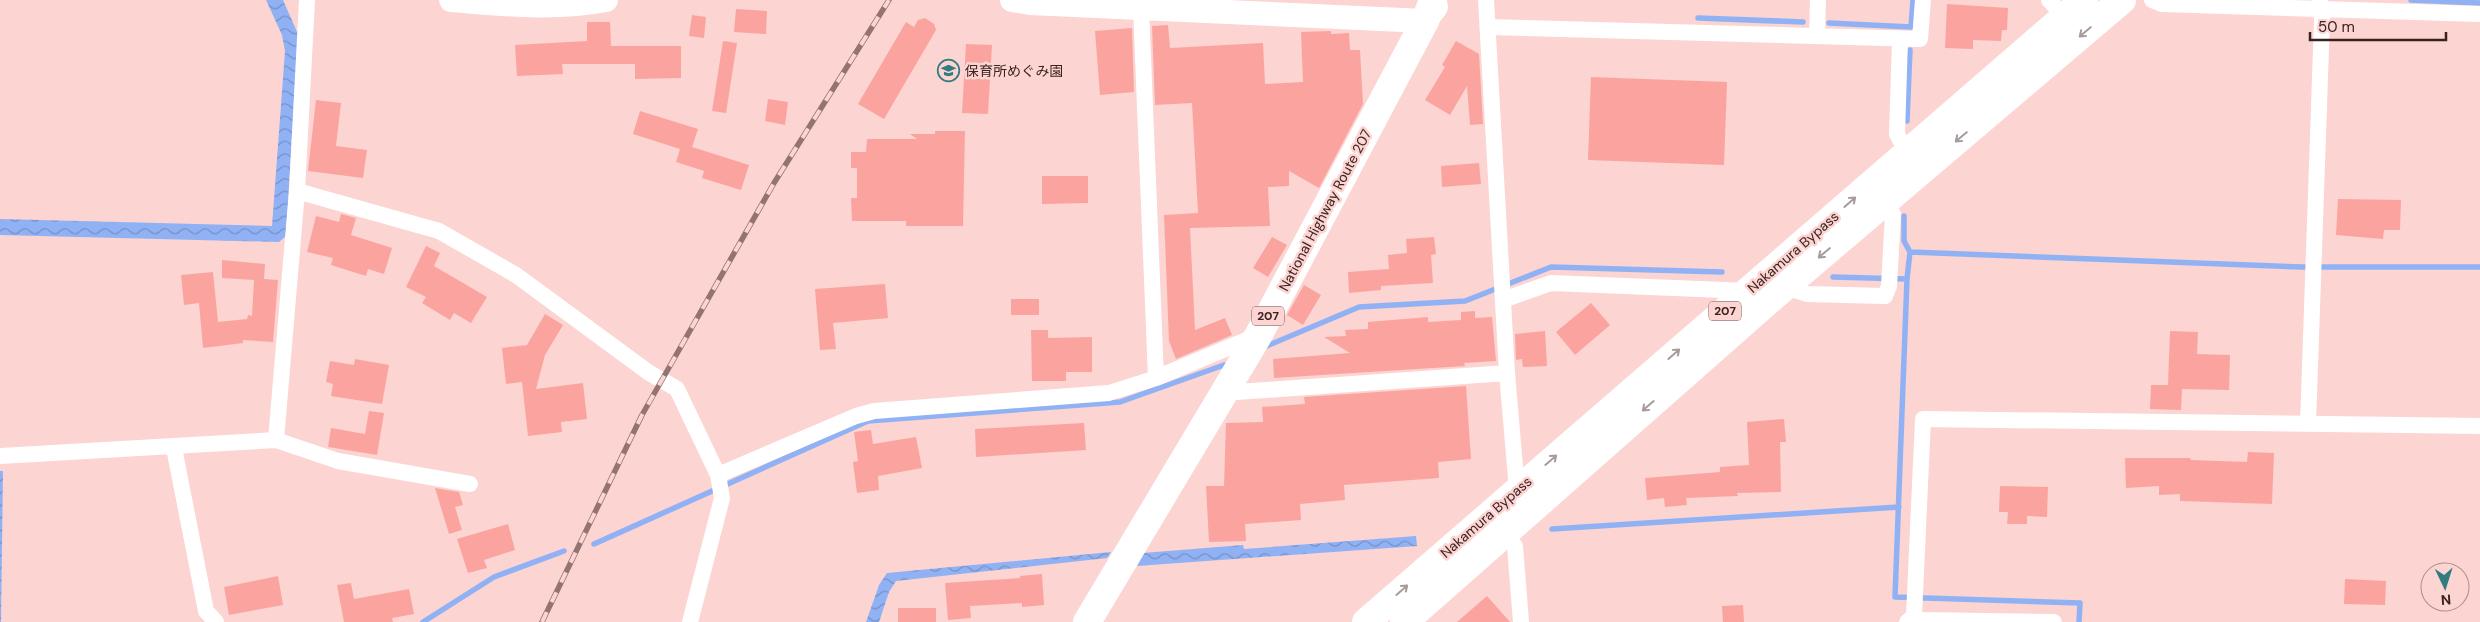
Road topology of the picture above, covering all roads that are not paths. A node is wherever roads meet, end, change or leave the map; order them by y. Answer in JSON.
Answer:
{"nodes":[{"id":1,"x":308,"y":0,"type":"edge"},
{"id":2,"x":451,"y":0,"type":"edge"},
{"id":3,"x":606,"y":0,"type":"edge"},
{"id":4,"x":1012,"y":0,"type":"edge"},
{"id":5,"x":1442,"y":0,"type":"edge"},
{"id":6,"x":1486,"y":0,"type":"edge"},
{"id":7,"x":1818,"y":0,"type":"edge"},
{"id":8,"x":1923,"y":0,"type":"edge"},
{"id":9,"x":2122,"y":0,"type":"edge"},
{"id":10,"x":2152,"y":0,"type":"edge"},
{"id":11,"x":2320,"y":4,"type":"edge"},
{"id":12,"x":2066,"y":6,"type":"edge"},
{"id":13,"x":1141,"y":8,"type":"junction"},
{"id":14,"x":1429,"y":10,"type":"edge"},
{"id":15,"x":2480,"y":14,"type":"edge"},
{"id":16,"x":1488,"y":26,"type":"junction"},
{"id":17,"x":1816,"y":36,"type":"junction"},
{"id":18,"x":1900,"y":39,"type":"junction"},
{"id":19,"x":1907,"y":153,"type":"junction"},
{"id":20,"x":296,"y":191,"type":"junction"},
{"id":21,"x":1886,"y":200,"type":"junction"},
{"id":22,"x":1785,"y":287,"type":"junction"},
{"id":23,"x":1503,"y":290,"type":"junction"},
{"id":24,"x":1748,"y":291,"type":"junction"},
{"id":25,"x":1258,"y":336,"type":"junction"},
{"id":26,"x":1507,"y":374,"type":"junction"},
{"id":27,"x":1156,"y":378,"type":"junction"},
{"id":28,"x":1223,"y":393,"type":"junction"},
{"id":29,"x":2308,"y":424,"type":"junction"},
{"id":30,"x":2480,"y":426,"type":"edge"},
{"id":31,"x":276,"y":440,"type":"junction"},
{"id":32,"x":174,"y":448,"type":"junction"},
{"id":33,"x":0,"y":456,"type":"edge"},
{"id":34,"x":720,"y":483,"type":"junction"},
{"id":35,"x":470,"y":484,"type":"dead end"},
{"id":36,"x":1525,"y":497,"type":"junction"},
{"id":37,"x":1496,"y":524,"type":"junction"},
{"id":38,"x":1912,"y":615,"type":"edge"},
{"id":39,"x":216,"y":622,"type":"edge"},
{"id":40,"x":690,"y":622,"type":"edge"},
{"id":41,"x":1087,"y":622,"type":"edge"},
{"id":42,"x":1366,"y":622,"type":"edge"},
{"id":43,"x":1404,"y":622,"type":"edge"},
{"id":44,"x":1521,"y":622,"type":"edge"},
{"id":45,"x":2054,"y":622,"type":"edge"}],
"edges":[{"from":1,"to":20,"type":"street"},
{"from":2,"to":3,"type":"street"},
{"from":4,"to":13,"type":"street"},
{"from":5,"to":14,"type":"street"},
{"from":6,"to":16,"type":"street"},
{"from":7,"to":17,"type":"street"},
{"from":8,"to":18,"type":"street"},
{"from":9,"to":21,"type":"highway","name":"Nakamura Bypass","number":"207","one_way":true},
{"from":10,"to":11,"type":"street"},
{"from":11,"to":15,"type":"street"},
{"from":11,"to":29,"type":"street"},
{"from":12,"to":19,"type":"highway","name":"Nakamura Bypass","number":"207"},
{"from":13,"to":14,"type":"street"},
{"from":13,"to":27,"type":"street"},
{"from":14,"to":25,"type":"highway","name":"National Highway Route 207","number":"207"},
{"from":16,"to":17,"type":"street"},
{"from":16,"to":23,"type":"street"},
{"from":17,"to":18,"type":"street"},
{"from":18,"to":19,"type":"street"},
{"from":24,"to":19,"type":"highway","name":"Nakamura Bypass","number":"207","one_way":true},
{"from":20,"to":31,"type":"street"},
{"from":20,"to":34,"type":"street"},
{"from":21,"to":22,"type":"highway","name":"Nakamura Bypass","number":"207","one_way":true},
{"from":21,"to":22,"type":"street"},
{"from":22,"to":36,"type":"highway","name":"Nakamura Bypass","number":"207","one_way":true},
{"from":23,"to":24,"type":"street"},
{"from":23,"to":26,"type":"street"},
{"from":36,"to":24,"type":"highway","name":"Nakamura Bypass","number":"207","one_way":true},
{"from":25,"to":27,"type":"street"},
{"from":25,"to":28,"type":"highway","name":"National Highway Route 207","number":"207"},
{"from":26,"to":28,"type":"street"},
{"from":26,"to":36,"type":"street"},
{"from":27,"to":34,"type":"street"},
{"from":28,"to":41,"type":"highway","name":"National Highway Route 207","number":"207"},
{"from":29,"to":30,"type":"street"},
{"from":29,"to":38,"type":"street"},
{"from":31,"to":32,"type":"street"},
{"from":31,"to":35,"type":"street"},
{"from":32,"to":33,"type":"street"},
{"from":32,"to":39,"type":"street"},
{"from":34,"to":40,"type":"street"},
{"from":36,"to":37,"type":"highway","name":"Nakamura Bypass","number":"207"},
{"from":42,"to":37,"type":"highway","name":"Nakamura Bypass","number":"207","one_way":true},
{"from":37,"to":43,"type":"highway","name":"Nakamura Bypass","number":"207"},
{"from":37,"to":44,"type":"street"},
{"from":38,"to":45,"type":"street"}]}
